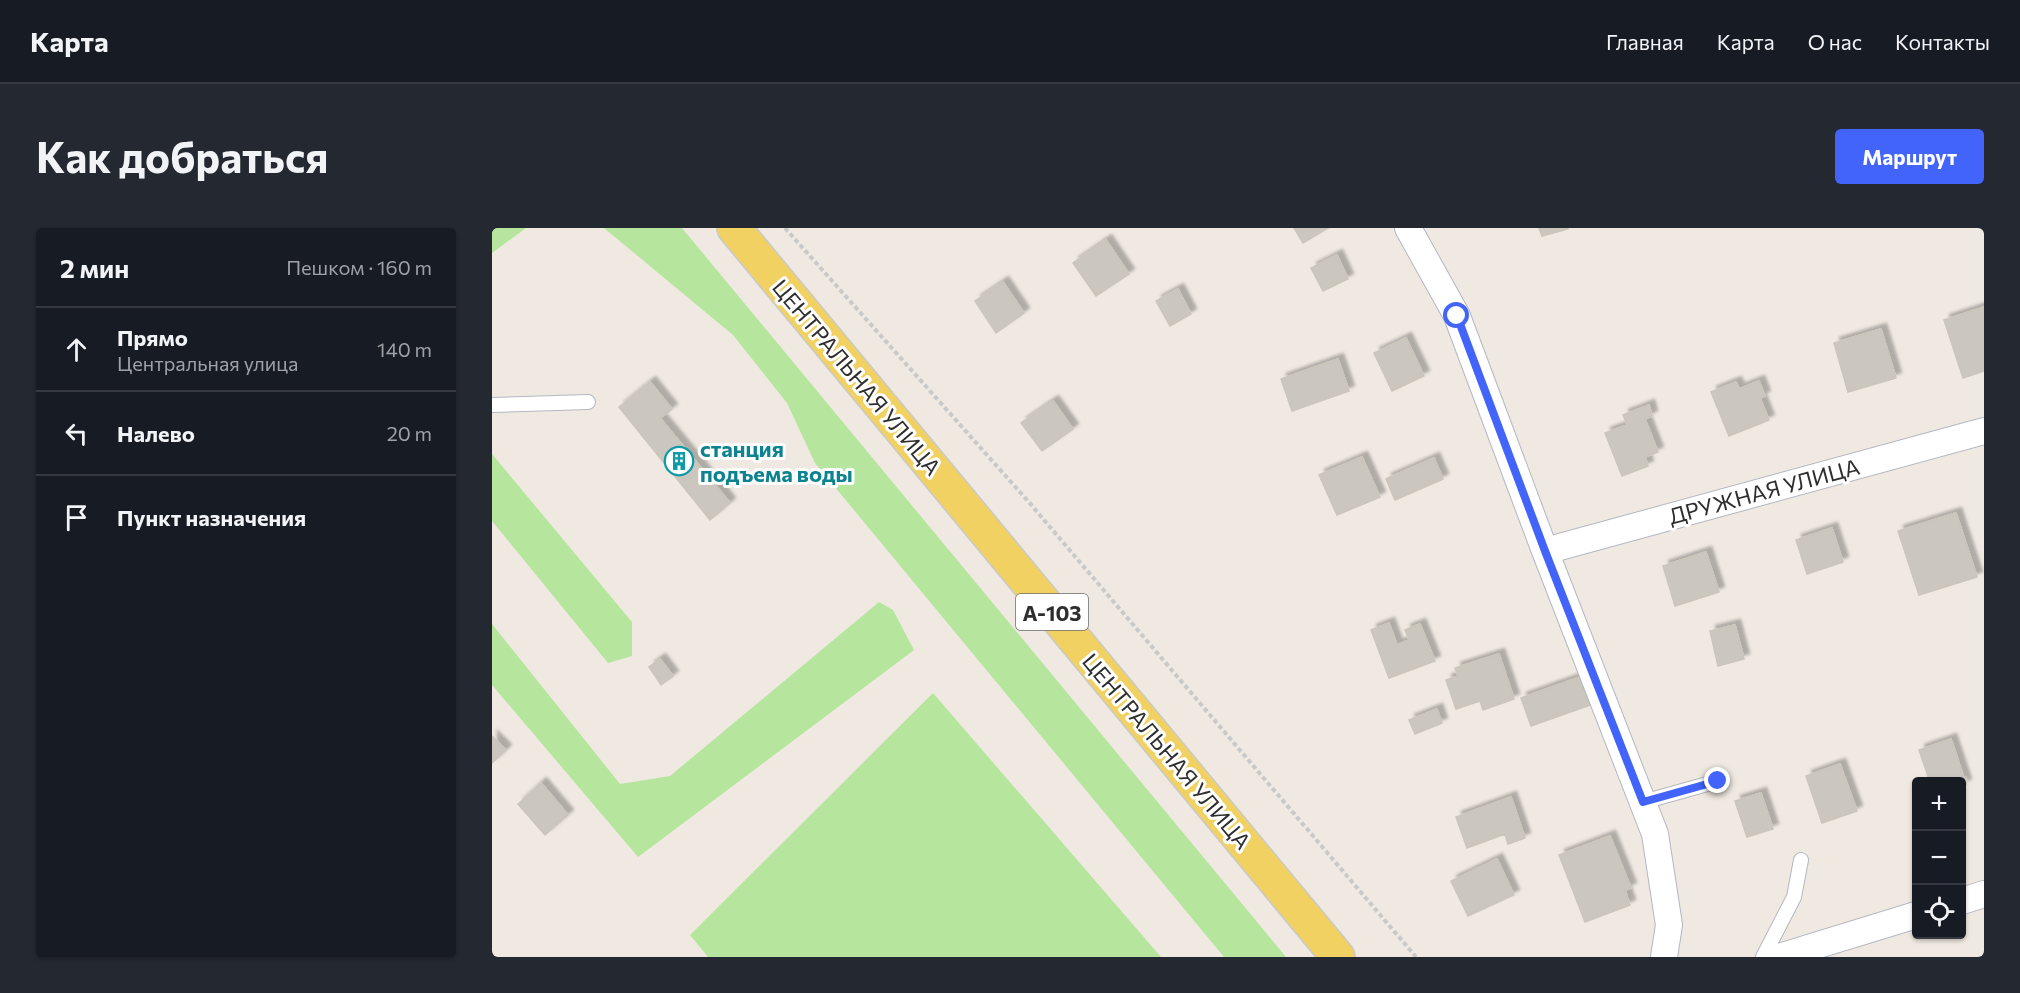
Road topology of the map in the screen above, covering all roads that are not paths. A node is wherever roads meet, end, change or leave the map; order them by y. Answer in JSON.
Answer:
{"nodes":[{"id":1,"x":734,"y":228,"type":"edge"},
{"id":2,"x":1408,"y":228,"type":"edge"},
{"id":3,"x":588,"y":402,"type":"dead end"},
{"id":4,"x":492,"y":405,"type":"edge"},
{"id":5,"x":1984,"y":431,"type":"edge"},
{"id":6,"x":1545,"y":551,"type":"junction"},
{"id":7,"x":1718,"y":781,"type":"dead end"},
{"id":8,"x":1643,"y":802,"type":"junction"},
{"id":9,"x":1801,"y":860,"type":"dead end"},
{"id":10,"x":1984,"y":894,"type":"edge"},
{"id":11,"x":1966,"y":900,"type":"edge"},
{"id":12,"x":1912,"y":917,"type":"edge"},
{"id":13,"x":1338,"y":957,"type":"edge"},
{"id":14,"x":1664,"y":957,"type":"edge"},
{"id":15,"x":1764,"y":957,"type":"edge"},
{"id":16,"x":1779,"y":957,"type":"edge"}],
"edges":[{"from":1,"to":13,"type":"main road","name":"ЦЕНТРАЛЬНАЯ УЛИЦА","number":"А-103"},
{"from":2,"to":6,"type":"street"},
{"from":3,"to":4,"type":"lane"},
{"from":5,"to":6,"type":"street","name":"ДРУЖНАЯ УЛИЦА"},
{"from":6,"to":8,"type":"street"},
{"from":7,"to":8,"type":"lane"},
{"from":8,"to":14,"type":"street"},
{"from":9,"to":15,"type":"lane"},
{"from":10,"to":11,"type":"street"},
{"from":12,"to":16,"type":"street"}]}
